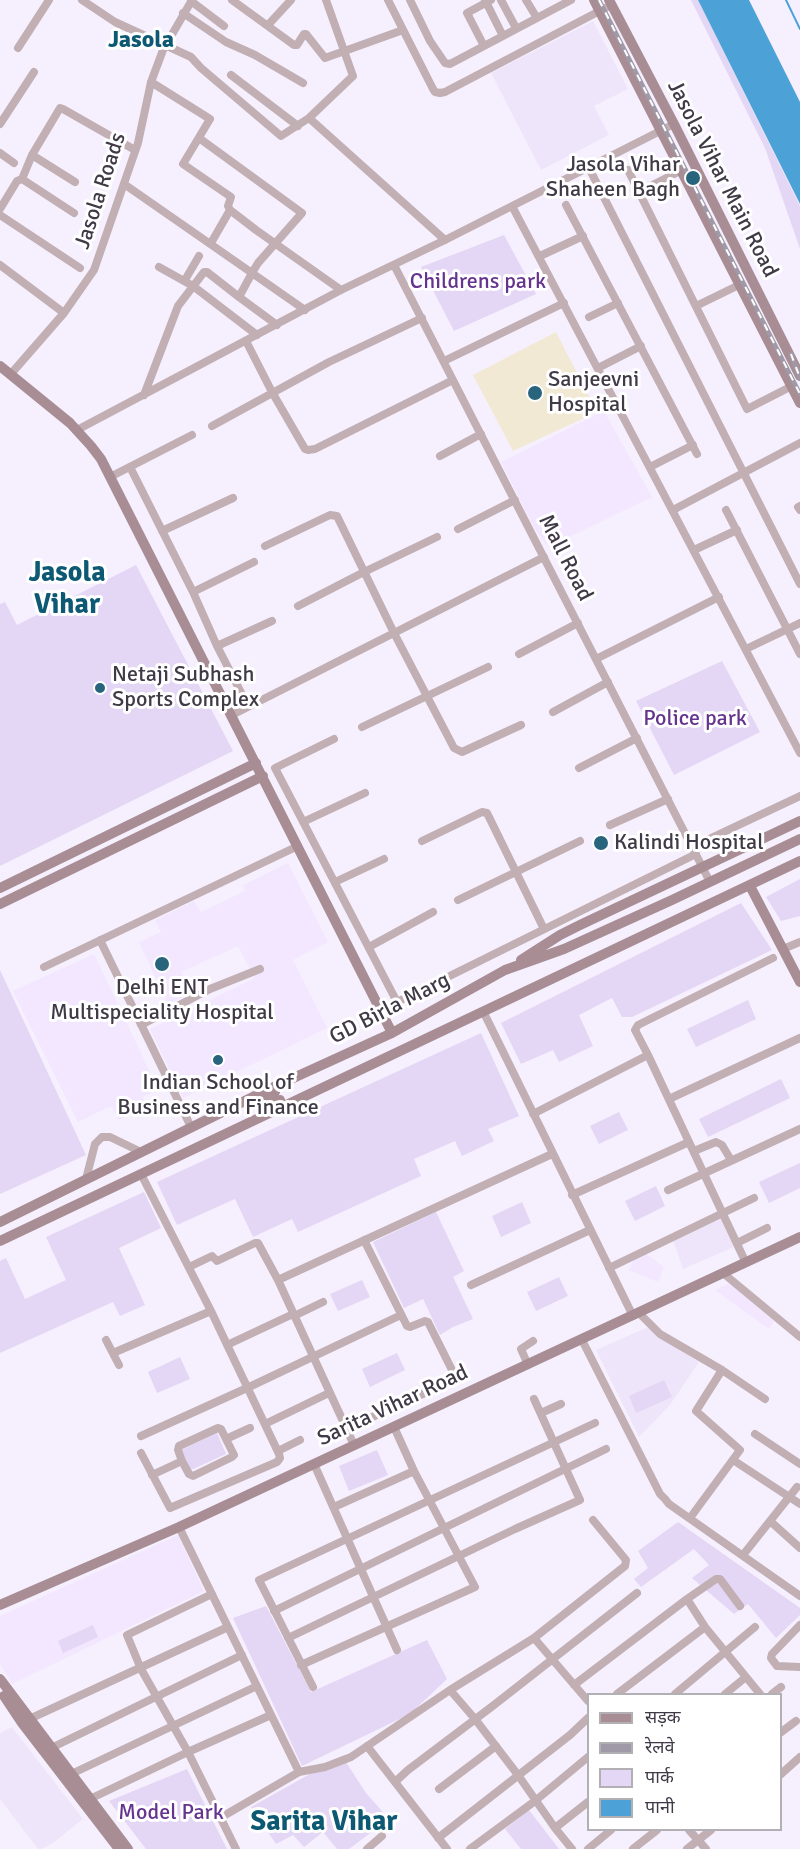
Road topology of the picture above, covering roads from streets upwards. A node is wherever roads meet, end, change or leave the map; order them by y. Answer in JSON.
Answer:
{"nodes":[{"id":1,"x":49,"y":0,"type":"edge"},
{"id":2,"x":82,"y":0,"type":"edge"},
{"id":3,"x":191,"y":0,"type":"edge"},
{"id":4,"x":232,"y":0,"type":"edge"},
{"id":5,"x":291,"y":0,"type":"edge"},
{"id":6,"x":326,"y":0,"type":"edge"},
{"id":7,"x":388,"y":0,"type":"edge"},
{"id":8,"x":410,"y":0,"type":"edge"},
{"id":9,"x":501,"y":0,"type":"edge"},
{"id":10,"x":526,"y":0,"type":"edge"},
{"id":11,"x":571,"y":0,"type":"edge"},
{"id":12,"x":594,"y":0,"type":"edge"},
{"id":13,"x":487,"y":1,"type":"edge"},
{"id":14,"x":610,"y":3,"type":"edge"},
{"id":15,"x":600,"y":12,"type":"junction"},
{"id":16,"x":183,"y":13,"type":"junction"},
{"id":17,"x":537,"y":18,"type":"junction"},
{"id":18,"x":268,"y":25,"type":"junction"},
{"id":19,"x":224,"y":26,"type":"dead end"},
{"id":20,"x":516,"y":28,"type":"junction"},
{"id":21,"x":402,"y":30,"type":"junction"},
{"id":22,"x":503,"y":36,"type":"junction"},
{"id":23,"x":166,"y":45,"type":"junction"},
{"id":24,"x":484,"y":46,"type":"junction"},
{"id":25,"x":18,"y":48,"type":"dead end"},
{"id":26,"x":345,"y":51,"type":"junction"},
{"id":27,"x":34,"y":72,"type":"dead end"},
{"id":28,"x":231,"y":75,"type":"dead end"},
{"id":29,"x":151,"y":82,"type":"junction"},
{"id":30,"x":303,"y":83,"type":"dead end"},
{"id":31,"x":309,"y":118,"type":"junction"},
{"id":32,"x":0,"y":124,"type":"edge"},
{"id":33,"x":674,"y":124,"type":"junction"},
{"id":34,"x":298,"y":126,"type":"junction"},
{"id":35,"x":660,"y":132,"type":"junction"},
{"id":36,"x":199,"y":138,"type":"junction"},
{"id":37,"x":135,"y":150,"type":"junction"},
{"id":38,"x":0,"y":153,"type":"edge"},
{"id":39,"x":32,"y":154,"type":"junction"},
{"id":40,"x":14,"y":163,"type":"dead end"},
{"id":41,"x":589,"y":168,"type":"junction"},
{"id":42,"x":628,"y":170,"type":"dead end"},
{"id":43,"x":680,"y":171,"type":"junction"},
{"id":44,"x":22,"y":179,"type":"junction"},
{"id":45,"x":75,"y":182,"type":"dead end"},
{"id":46,"x":124,"y":184,"type":"junction"},
{"id":47,"x":639,"y":192,"type":"junction"},
{"id":48,"x":710,"y":197,"type":"junction"},
{"id":49,"x":697,"y":204,"type":"junction"},
{"id":50,"x":566,"y":205,"type":"dead end"},
{"id":51,"x":512,"y":206,"type":"junction"},
{"id":52,"x":0,"y":209,"type":"edge"},
{"id":53,"x":230,"y":210,"type":"junction"},
{"id":54,"x":74,"y":213,"type":"dead end"},
{"id":55,"x":0,"y":215,"type":"edge"},
{"id":56,"x":583,"y":236,"type":"junction"},
{"id":57,"x":445,"y":240,"type":"junction"},
{"id":58,"x":211,"y":243,"type":"junction"},
{"id":59,"x":276,"y":244,"type":"junction"},
{"id":60,"x":199,"y":256,"type":"dead end"},
{"id":61,"x":540,"y":256,"type":"junction"},
{"id":62,"x":0,"y":265,"type":"edge"},
{"id":63,"x":394,"y":265,"type":"junction"},
{"id":64,"x":744,"y":265,"type":"junction"},
{"id":65,"x":159,"y":267,"type":"dead end"},
{"id":66,"x":80,"y":268,"type":"dead end"},
{"id":67,"x":732,"y":272,"type":"junction"},
{"id":68,"x":252,"y":273,"type":"junction"},
{"id":69,"x":185,"y":280,"type":"junction"},
{"id":70,"x":739,"y":285,"type":"junction"},
{"id":71,"x":194,"y":286,"type":"junction"},
{"id":72,"x":340,"y":290,"type":"junction"},
{"id":73,"x":239,"y":297,"type":"junction"},
{"id":74,"x":564,"y":303,"type":"junction"},
{"id":75,"x":618,"y":303,"type":"junction"},
{"id":76,"x":696,"y":306,"type":"junction"},
{"id":77,"x":305,"y":310,"type":"junction"},
{"id":78,"x":64,"y":313,"type":"junction"},
{"id":79,"x":590,"y":317,"type":"dead end"},
{"id":80,"x":422,"y":318,"type":"junction"},
{"id":81,"x":277,"y":325,"type":"junction"},
{"id":82,"x":257,"y":335,"type":"junction"},
{"id":83,"x":246,"y":341,"type":"junction"},
{"id":84,"x":641,"y":346,"type":"junction"},
{"id":85,"x":444,"y":362,"type":"junction"},
{"id":86,"x":0,"y":366,"type":"edge"},
{"id":87,"x":598,"y":368,"type":"junction"},
{"id":88,"x":10,"y":375,"type":"junction"},
{"id":89,"x":800,"y":376,"type":"edge"},
{"id":90,"x":453,"y":380,"type":"junction"},
{"id":91,"x":792,"y":386,"type":"junction"},
{"id":92,"x":272,"y":392,"type":"junction"},
{"id":93,"x":144,"y":395,"type":"junction"},
{"id":94,"x":800,"y":403,"type":"edge"},
{"id":95,"x":212,"y":426,"type":"dead end"},
{"id":96,"x":77,"y":430,"type":"junction"},
{"id":97,"x":481,"y":434,"type":"junction"},
{"id":98,"x":192,"y":435,"type":"dead end"},
{"id":99,"x":800,"y":443,"type":"edge"},
{"id":100,"x":440,"y":456,"type":"dead end"},
{"id":101,"x":130,"y":467,"type":"junction"},
{"id":102,"x":650,"y":467,"type":"junction"},
{"id":103,"x":743,"y":473,"type":"junction"},
{"id":104,"x":110,"y":477,"type":"junction"},
{"id":105,"x":233,"y":498,"type":"dead end"},
{"id":106,"x":515,"y":500,"type":"junction"},
{"id":107,"x":673,"y":510,"type":"junction"},
{"id":108,"x":726,"y":510,"type":"dead end"},
{"id":109,"x":458,"y":528,"type":"dead end"},
{"id":110,"x":737,"y":530,"type":"junction"},
{"id":111,"x":162,"y":531,"type":"junction"},
{"id":112,"x":437,"y":537,"type":"dead end"},
{"id":113,"x":265,"y":546,"type":"dead end"},
{"id":114,"x":694,"y":550,"type":"junction"},
{"id":115,"x":544,"y":557,"type":"junction"},
{"id":116,"x":254,"y":562,"type":"dead end"},
{"id":117,"x":364,"y":572,"type":"junction"},
{"id":118,"x":800,"y":584,"type":"edge"},
{"id":119,"x":194,"y":592,"type":"junction"},
{"id":120,"x":719,"y":597,"type":"junction"},
{"id":121,"x":298,"y":606,"type":"dead end"},
{"id":122,"x":272,"y":621,"type":"dead end"},
{"id":123,"x":578,"y":623,"type":"junction"},
{"id":124,"x":800,"y":623,"type":"edge"},
{"id":125,"x":788,"y":629,"type":"junction"},
{"id":126,"x":394,"y":633,"type":"junction"},
{"id":127,"x":217,"y":646,"type":"junction"},
{"id":128,"x":746,"y":649,"type":"junction"},
{"id":129,"x":519,"y":654,"type":"dead end"},
{"id":130,"x":800,"y":654,"type":"edge"},
{"id":131,"x":596,"y":659,"type":"junction"},
{"id":132,"x":488,"y":667,"type":"dead end"},
{"id":133,"x":608,"y":682,"type":"junction"},
{"id":134,"x":427,"y":696,"type":"junction"},
{"id":135,"x":248,"y":706,"type":"junction"},
{"id":136,"x":553,"y":712,"type":"dead end"},
{"id":137,"x":232,"y":714,"type":"junction"},
{"id":138,"x":521,"y":725,"type":"dead end"},
{"id":139,"x":362,"y":727,"type":"dead end"},
{"id":140,"x":637,"y":738,"type":"junction"},
{"id":141,"x":334,"y":739,"type":"dead end"},
{"id":142,"x":800,"y":753,"type":"edge"},
{"id":143,"x":256,"y":763,"type":"junction"},
{"id":144,"x":579,"y":768,"type":"dead end"},
{"id":145,"x":262,"y":776,"type":"junction"},
{"id":146,"x":365,"y":793,"type":"dead end"},
{"id":147,"x":800,"y":796,"type":"edge"},
{"id":148,"x":668,"y":799,"type":"junction"},
{"id":149,"x":800,"y":820,"type":"edge"},
{"id":150,"x":303,"y":822,"type":"junction"},
{"id":151,"x":610,"y":825,"type":"dead end"},
{"id":152,"x":800,"y":839,"type":"edge"},
{"id":153,"x":422,"y":841,"type":"dead end"},
{"id":154,"x":580,"y":841,"type":"dead end"},
{"id":155,"x":298,"y":846,"type":"junction"},
{"id":156,"x":694,"y":850,"type":"junction"},
{"id":157,"x":384,"y":860,"type":"dead end"},
{"id":158,"x":800,"y":861,"type":"edge"},
{"id":159,"x":703,"y":867,"type":"junction"},
{"id":160,"x":515,"y":873,"type":"junction"},
{"id":161,"x":335,"y":882,"type":"junction"},
{"id":162,"x":710,"y":882,"type":"junction"},
{"id":163,"x":750,"y":886,"type":"junction"},
{"id":164,"x":0,"y":888,"type":"edge"},
{"id":165,"x":458,"y":900,"type":"dead end"},
{"id":166,"x":0,"y":904,"type":"edge"},
{"id":167,"x":434,"y":912,"type":"dead end"},
{"id":168,"x":544,"y":929,"type":"junction"},
{"id":169,"x":100,"y":940,"type":"junction"},
{"id":170,"x":800,"y":942,"type":"edge"},
{"id":171,"x":369,"y":947,"type":"junction"},
{"id":172,"x":783,"y":949,"type":"junction"},
{"id":173,"x":773,"y":958,"type":"dead end"},
{"id":174,"x":44,"y":967,"type":"dead end"},
{"id":175,"x":260,"y":969,"type":"dead end"},
{"id":176,"x":505,"y":970,"type":"junction"},
{"id":177,"x":800,"y":982,"type":"edge"},
{"id":178,"x":397,"y":1002,"type":"junction"},
{"id":179,"x":381,"y":1010,"type":"junction"},
{"id":180,"x":483,"y":1011,"type":"junction"},
{"id":181,"x":141,"y":1024,"type":"junction"},
{"id":182,"x":392,"y":1033,"type":"junction"},
{"id":183,"x":800,"y":1038,"type":"edge"},
{"id":184,"x":648,"y":1055,"type":"junction"},
{"id":185,"x":299,"y":1076,"type":"junction"},
{"id":186,"x":320,"y":1088,"type":"junction"},
{"id":187,"x":669,"y":1099,"type":"junction"},
{"id":188,"x":533,"y":1114,"type":"junction"},
{"id":189,"x":205,"y":1120,"type":"junction"},
{"id":190,"x":191,"y":1128,"type":"junction"},
{"id":191,"x":800,"y":1129,"type":"edge"},
{"id":192,"x":214,"y":1138,"type":"junction"},
{"id":193,"x":689,"y":1142,"type":"junction"},
{"id":194,"x":141,"y":1152,"type":"junction"},
{"id":195,"x":694,"y":1152,"type":"junction"},
{"id":196,"x":552,"y":1154,"type":"junction"},
{"id":197,"x":731,"y":1160,"type":"junction"},
{"id":198,"x":704,"y":1173,"type":"junction"},
{"id":199,"x":141,"y":1174,"type":"junction"},
{"id":200,"x":86,"y":1179,"type":"junction"},
{"id":201,"x":668,"y":1190,"type":"dead end"},
{"id":202,"x":573,"y":1194,"type":"junction"},
{"id":203,"x":754,"y":1198,"type":"dead end"},
{"id":204,"x":723,"y":1213,"type":"junction"},
{"id":205,"x":0,"y":1222,"type":"edge"},
{"id":206,"x":767,"y":1228,"type":"dead end"},
{"id":207,"x":590,"y":1230,"type":"junction"},
{"id":208,"x":800,"y":1237,"type":"edge"},
{"id":209,"x":364,"y":1240,"type":"junction"},
{"id":210,"x":0,"y":1241,"type":"edge"},
{"id":211,"x":737,"y":1243,"type":"junction"},
{"id":212,"x":746,"y":1263,"type":"junction"},
{"id":213,"x":189,"y":1267,"type":"junction"},
{"id":214,"x":609,"y":1268,"type":"junction"},
{"id":215,"x":723,"y":1273,"type":"junction"},
{"id":216,"x":278,"y":1280,"type":"junction"},
{"id":217,"x":471,"y":1285,"type":"dead end"},
{"id":218,"x":323,"y":1302,"type":"dead end"},
{"id":219,"x":211,"y":1311,"type":"junction"},
{"id":220,"x":636,"y":1314,"type":"junction"},
{"id":221,"x":293,"y":1315,"type":"junction"},
{"id":222,"x":401,"y":1315,"type":"junction"},
{"id":223,"x":800,"y":1337,"type":"edge"},
{"id":224,"x":106,"y":1340,"type":"dead end"},
{"id":225,"x":582,"y":1340,"type":"junction"},
{"id":226,"x":533,"y":1341,"type":"dead end"},
{"id":227,"x":227,"y":1345,"type":"junction"},
{"id":228,"x":113,"y":1353,"type":"junction"},
{"id":229,"x":312,"y":1357,"type":"junction"},
{"id":230,"x":119,"y":1365,"type":"dead end"},
{"id":231,"x":528,"y":1365,"type":"junction"},
{"id":232,"x":722,"y":1370,"type":"junction"},
{"id":233,"x":452,"y":1381,"type":"junction"},
{"id":234,"x":248,"y":1388,"type":"junction"},
{"id":235,"x":329,"y":1393,"type":"junction"},
{"id":236,"x":460,"y":1397,"type":"junction"},
{"id":237,"x":534,"y":1399,"type":"dead end"},
{"id":238,"x":765,"y":1399,"type":"dead end"},
{"id":239,"x":561,"y":1404,"type":"dead end"},
{"id":240,"x":541,"y":1413,"type":"junction"},
{"id":241,"x":595,"y":1423,"type":"dead end"},
{"id":242,"x":265,"y":1424,"type":"junction"},
{"id":243,"x":394,"y":1427,"type":"junction"},
{"id":244,"x":250,"y":1428,"type":"dead end"},
{"id":245,"x":346,"y":1429,"type":"junction"},
{"id":246,"x":755,"y":1434,"type":"dead end"},
{"id":247,"x":141,"y":1436,"type":"dead end"},
{"id":248,"x":226,"y":1439,"type":"junction"},
{"id":249,"x":300,"y":1440,"type":"dead end"},
{"id":250,"x":554,"y":1442,"type":"junction"},
{"id":251,"x":354,"y":1446,"type":"junction"},
{"id":252,"x":606,"y":1449,"type":"dead end"},
{"id":253,"x":278,"y":1451,"type":"junction"},
{"id":254,"x":141,"y":1453,"type":"dead end"},
{"id":255,"x":733,"y":1460,"type":"junction"},
{"id":256,"x":182,"y":1461,"type":"junction"},
{"id":257,"x":314,"y":1464,"type":"junction"},
{"id":258,"x":800,"y":1464,"type":"edge"},
{"id":259,"x":567,"y":1468,"type":"junction"},
{"id":260,"x":414,"y":1471,"type":"junction"},
{"id":261,"x":152,"y":1475,"type":"junction"},
{"id":262,"x":797,"y":1487,"type":"dead end"},
{"id":263,"x":789,"y":1497,"type":"junction"},
{"id":264,"x":429,"y":1500,"type":"junction"},
{"id":265,"x":800,"y":1504,"type":"edge"},
{"id":266,"x":334,"y":1507,"type":"junction"},
{"id":267,"x":690,"y":1518,"type":"junction"},
{"id":268,"x":593,"y":1520,"type":"dead end"},
{"id":269,"x":770,"y":1521,"type":"junction"},
{"id":270,"x":179,"y":1527,"type":"junction"},
{"id":271,"x":444,"y":1528,"type":"junction"},
{"id":272,"x":348,"y":1539,"type":"junction"},
{"id":273,"x":800,"y":1548,"type":"edge"},
{"id":274,"x":743,"y":1555,"type":"junction"},
{"id":275,"x":459,"y":1556,"type":"junction"},
{"id":276,"x":361,"y":1569,"type":"junction"},
{"id":277,"x":637,"y":1593,"type":"dead end"},
{"id":278,"x":212,"y":1594,"type":"junction"},
{"id":279,"x":800,"y":1596,"type":"edge"},
{"id":280,"x":373,"y":1597,"type":"junction"},
{"id":281,"x":687,"y":1599,"type":"junction"},
{"id":282,"x":0,"y":1605,"type":"edge"},
{"id":283,"x":740,"y":1605,"type":"dead end"},
{"id":284,"x":274,"y":1611,"type":"junction"},
{"id":285,"x":800,"y":1625,"type":"edge"},
{"id":286,"x":228,"y":1627,"type":"junction"},
{"id":287,"x":386,"y":1627,"type":"junction"},
{"id":288,"x":705,"y":1628,"type":"junction"},
{"id":289,"x":755,"y":1628,"type":"dead end"},
{"id":290,"x":288,"y":1638,"type":"junction"},
{"id":291,"x":534,"y":1638,"type":"junction"},
{"id":292,"x":398,"y":1650,"type":"dead end"},
{"id":293,"x":725,"y":1653,"type":"junction"},
{"id":294,"x":242,"y":1655,"type":"junction"},
{"id":295,"x":552,"y":1659,"type":"junction"},
{"id":296,"x":302,"y":1665,"type":"junction"},
{"id":297,"x":800,"y":1667,"type":"edge"},
{"id":298,"x":141,"y":1668,"type":"junction"},
{"id":299,"x":746,"y":1677,"type":"junction"},
{"id":300,"x":0,"y":1679,"type":"edge"},
{"id":301,"x":574,"y":1685,"type":"junction"},
{"id":302,"x":257,"y":1686,"type":"junction"},
{"id":303,"x":313,"y":1687,"type":"dead end"},
{"id":304,"x":781,"y":1687,"type":"dead end"},
{"id":305,"x":450,"y":1690,"type":"junction"},
{"id":306,"x":0,"y":1691,"type":"edge"},
{"id":307,"x":620,"y":1693,"type":"edge"},
{"id":308,"x":677,"y":1693,"type":"edge"},
{"id":309,"x":727,"y":1693,"type":"edge"},
{"id":310,"x":758,"y":1693,"type":"edge"},
{"id":311,"x":774,"y":1693,"type":"edge"},
{"id":312,"x":157,"y":1696,"type":"junction"},
{"id":313,"x":587,"y":1700,"type":"edge"},
{"id":314,"x":270,"y":1715,"type":"junction"},
{"id":315,"x":475,"y":1719,"type":"junction"},
{"id":316,"x":587,"y":1719,"type":"edge"},
{"id":317,"x":26,"y":1721,"type":"junction"},
{"id":318,"x":796,"y":1721,"type":"dead end"},
{"id":319,"x":173,"y":1724,"type":"junction"},
{"id":320,"x":782,"y":1732,"type":"edge"},
{"id":321,"x":367,"y":1746,"type":"junction"},
{"id":322,"x":496,"y":1746,"type":"junction"},
{"id":323,"x":47,"y":1749,"type":"junction"},
{"id":324,"x":188,"y":1752,"type":"junction"},
{"id":325,"x":587,"y":1757,"type":"edge"},
{"id":326,"x":800,"y":1757,"type":"edge"},
{"id":327,"x":299,"y":1772,"type":"junction"},
{"id":328,"x":782,"y":1773,"type":"edge"},
{"id":329,"x":518,"y":1775,"type":"junction"},
{"id":330,"x":67,"y":1776,"type":"junction"},
{"id":331,"x":395,"y":1782,"type":"junction"},
{"id":332,"x":439,"y":1789,"type":"dead end"},
{"id":333,"x":536,"y":1801,"type":"junction"},
{"id":334,"x":87,"y":1802,"type":"junction"},
{"id":335,"x":587,"y":1803,"type":"edge"},
{"id":336,"x":220,"y":1818,"type":"junction"},
{"id":337,"x":555,"y":1828,"type":"junction"},
{"id":338,"x":610,"y":1831,"type":"edge"},
{"id":339,"x":656,"y":1831,"type":"edge"},
{"id":340,"x":690,"y":1831,"type":"edge"},
{"id":341,"x":710,"y":1831,"type":"edge"},
{"id":342,"x":112,"y":1834,"type":"junction"},
{"id":343,"x":382,"y":1836,"type":"dead end"},
{"id":344,"x":438,"y":1838,"type":"junction"},
{"id":345,"x":698,"y":1840,"type":"junction"},
{"id":346,"x":119,"y":1849,"type":"edge"},
{"id":347,"x":128,"y":1849,"type":"edge"},
{"id":348,"x":236,"y":1849,"type":"edge"},
{"id":349,"x":367,"y":1849,"type":"edge"},
{"id":350,"x":447,"y":1849,"type":"edge"},
{"id":351,"x":471,"y":1849,"type":"edge"},
{"id":352,"x":572,"y":1849,"type":"edge"},
{"id":353,"x":588,"y":1849,"type":"edge"},
{"id":354,"x":633,"y":1849,"type":"edge"},
{"id":355,"x":687,"y":1849,"type":"edge"},
{"id":356,"x":706,"y":1849,"type":"edge"}],
"edges":[{"from":1,"to":25,"type":"street"},
{"from":2,"to":23,"type":"street"},
{"from":3,"to":16,"type":"street","name":"Jasola Roads"},
{"from":3,"to":19,"type":"street"},
{"from":4,"to":18,"type":"street"},
{"from":5,"to":18,"type":"street"},
{"from":6,"to":26,"type":"street"},
{"from":7,"to":21,"type":"street"},
{"from":8,"to":24,"type":"street"},
{"from":9,"to":20,"type":"street"},
{"from":10,"to":17,"type":"street"},
{"from":11,"to":17,"type":"street"},
{"from":12,"to":15,"type":"street","name":"Jasola Vihar Main Road"},
{"from":13,"to":22,"type":"street"},
{"from":13,"to":24,"type":"street"},
{"from":14,"to":15,"type":"street"},
{"from":14,"to":33,"type":"street","name":"Jasola Vihar Main Road"},
{"from":15,"to":21,"type":"street"},
{"from":15,"to":35,"type":"street","name":"Jasola Vihar Main Road"},
{"from":16,"to":23,"type":"street","name":"Jasola Roads"},
{"from":16,"to":30,"type":"street"},
{"from":17,"to":20,"type":"street"},
{"from":18,"to":26,"type":"street"},
{"from":20,"to":22,"type":"street"},
{"from":21,"to":26,"type":"street"},
{"from":22,"to":24,"type":"street"},
{"from":23,"to":29,"type":"street","name":"Jasola Roads"},
{"from":23,"to":34,"type":"street"},
{"from":26,"to":31,"type":"street"},
{"from":27,"to":32,"type":"street"},
{"from":28,"to":34,"type":"street"},
{"from":29,"to":36,"type":"street"},
{"from":29,"to":37,"type":"street","name":"Jasola Roads"},
{"from":31,"to":34,"type":"street"},
{"from":31,"to":57,"type":"street"},
{"from":33,"to":35,"type":"street"},
{"from":33,"to":48,"type":"street","name":"Jasola Vihar Main Road"},
{"from":35,"to":41,"type":"street"},
{"from":35,"to":43,"type":"street","name":"Jasola Vihar Main Road"},
{"from":36,"to":53,"type":"street"},
{"from":36,"to":59,"type":"street"},
{"from":37,"to":39,"type":"street"},
{"from":37,"to":46,"type":"street","name":"Jasola Roads"},
{"from":38,"to":40,"type":"street"},
{"from":39,"to":44,"type":"street"},
{"from":39,"to":45,"type":"street"},
{"from":41,"to":51,"type":"street"},
{"from":41,"to":103,"type":"street"},
{"from":42,"to":47,"type":"street"},
{"from":43,"to":47,"type":"street"},
{"from":43,"to":49,"type":"street","name":"Jasola Vihar Main Road"},
{"from":44,"to":52,"type":"street"},
{"from":44,"to":54,"type":"street"},
{"from":46,"to":58,"type":"street"},
{"from":46,"to":78,"type":"street","name":"Jasola Roads"},
{"from":47,"to":76,"type":"street"},
{"from":48,"to":49,"type":"street"},
{"from":48,"to":64,"type":"street","name":"Jasola Vihar Main Road"},
{"from":49,"to":67,"type":"street","name":"Jasola Vihar Main Road"},
{"from":50,"to":56,"type":"street"},
{"from":51,"to":57,"type":"street"},
{"from":51,"to":61,"type":"street"},
{"from":53,"to":58,"type":"street"},
{"from":53,"to":59,"type":"street"},
{"from":55,"to":66,"type":"street"},
{"from":56,"to":61,"type":"street"},
{"from":56,"to":75,"type":"street"},
{"from":57,"to":63,"type":"street"},
{"from":58,"to":68,"type":"street"},
{"from":59,"to":68,"type":"street"},
{"from":59,"to":72,"type":"street"},
{"from":60,"to":69,"type":"street"},
{"from":61,"to":74,"type":"street"},
{"from":62,"to":78,"type":"street"},
{"from":63,"to":72,"type":"street"},
{"from":63,"to":80,"type":"street","name":"Mall Road"},
{"from":64,"to":67,"type":"street"},
{"from":64,"to":89,"type":"street","name":"Jasola Vihar Main Road"},
{"from":65,"to":69,"type":"street"},
{"from":67,"to":70,"type":"street","name":"Jasola Vihar Main Road"},
{"from":68,"to":73,"type":"street"},
{"from":68,"to":77,"type":"street"},
{"from":69,"to":71,"type":"street"},
{"from":70,"to":76,"type":"street"},
{"from":70,"to":91,"type":"street","name":"Jasola Vihar Main Road"},
{"from":71,"to":73,"type":"street"},
{"from":71,"to":82,"type":"street"},
{"from":71,"to":93,"type":"street"},
{"from":72,"to":77,"type":"street"},
{"from":73,"to":81,"type":"street"},
{"from":74,"to":85,"type":"street"},
{"from":74,"to":87,"type":"street"},
{"from":75,"to":79,"type":"street"},
{"from":75,"to":84,"type":"street"},
{"from":76,"to":91,"type":"street"},
{"from":77,"to":81,"type":"street"},
{"from":78,"to":88,"type":"street","name":"Jasola Roads"},
{"from":80,"to":85,"type":"street","name":"Mall Road"},
{"from":80,"to":92,"type":"street"},
{"from":81,"to":82,"type":"street"},
{"from":82,"to":83,"type":"street"},
{"from":83,"to":92,"type":"street"},
{"from":83,"to":93,"type":"street"},
{"from":84,"to":87,"type":"street"},
{"from":84,"to":102,"type":"street"},
{"from":85,"to":90,"type":"street","name":"Mall Road"},
{"from":86,"to":88,"type":"street"},
{"from":87,"to":102,"type":"street"},
{"from":88,"to":96,"type":"street"},
{"from":90,"to":92,"type":"street"},
{"from":90,"to":97,"type":"street","name":"Mall Road"},
{"from":91,"to":94,"type":"street","name":"Jasola Vihar Main Road"},
{"from":92,"to":95,"type":"street"},
{"from":93,"to":96,"type":"street"},
{"from":96,"to":104,"type":"street"},
{"from":97,"to":100,"type":"street"},
{"from":97,"to":106,"type":"street","name":"Mall Road"},
{"from":98,"to":101,"type":"street"},
{"from":99,"to":103,"type":"street"},
{"from":101,"to":104,"type":"street"},
{"from":101,"to":111,"type":"street"},
{"from":102,"to":107,"type":"street"},
{"from":103,"to":107,"type":"street"},
{"from":103,"to":118,"type":"street"},
{"from":104,"to":137,"type":"street"},
{"from":105,"to":111,"type":"street"},
{"from":106,"to":109,"type":"street"},
{"from":106,"to":115,"type":"street","name":"Mall Road"},
{"from":107,"to":114,"type":"street"},
{"from":108,"to":110,"type":"street"},
{"from":110,"to":114,"type":"street"},
{"from":110,"to":125,"type":"street"},
{"from":111,"to":119,"type":"street"},
{"from":112,"to":117,"type":"street"},
{"from":113,"to":117,"type":"street"},
{"from":114,"to":120,"type":"street"},
{"from":115,"to":123,"type":"street","name":"Mall Road"},
{"from":115,"to":126,"type":"street"},
{"from":116,"to":119,"type":"street"},
{"from":117,"to":121,"type":"street"},
{"from":117,"to":126,"type":"street"},
{"from":119,"to":127,"type":"street"},
{"from":120,"to":128,"type":"street"},
{"from":120,"to":131,"type":"street"},
{"from":122,"to":127,"type":"street"},
{"from":123,"to":129,"type":"street"},
{"from":123,"to":131,"type":"street","name":"Mall Road"},
{"from":124,"to":125,"type":"street"},
{"from":125,"to":128,"type":"street"},
{"from":125,"to":130,"type":"street"},
{"from":126,"to":134,"type":"street"},
{"from":126,"to":135,"type":"street"},
{"from":127,"to":135,"type":"street"},
{"from":128,"to":142,"type":"street"},
{"from":131,"to":133,"type":"street","name":"Mall Road"},
{"from":132,"to":134,"type":"street"},
{"from":133,"to":136,"type":"street"},
{"from":133,"to":140,"type":"street","name":"Mall Road"},
{"from":134,"to":138,"type":"street"},
{"from":134,"to":139,"type":"street"},
{"from":135,"to":137,"type":"street"},
{"from":137,"to":143,"type":"street"},
{"from":140,"to":144,"type":"street"},
{"from":140,"to":148,"type":"street","name":"Mall Road"},
{"from":141,"to":150,"type":"street"},
{"from":143,"to":145,"type":"street"},
{"from":143,"to":164,"type":"street"},
{"from":145,"to":155,"type":"street"},
{"from":145,"to":166,"type":"street"},
{"from":146,"to":150,"type":"street"},
{"from":147,"to":156,"type":"street"},
{"from":148,"to":151,"type":"street"},
{"from":148,"to":156,"type":"street","name":"Mall Road"},
{"from":149,"to":159,"type":"street"},
{"from":150,"to":161,"type":"street"},
{"from":152,"to":162,"type":"street","name":"GD Birla Marg"},
{"from":153,"to":160,"type":"street"},
{"from":154,"to":160,"type":"street"},
{"from":155,"to":169,"type":"street"},
{"from":155,"to":179,"type":"street"},
{"from":156,"to":159,"type":"street","name":"Mall Road"},
{"from":156,"to":168,"type":"street"},
{"from":157,"to":161,"type":"street"},
{"from":158,"to":163,"type":"street","name":"GD Birla Marg"},
{"from":159,"to":162,"type":"street","name":"Mall Road"},
{"from":159,"to":176,"type":"street"},
{"from":160,"to":165,"type":"street"},
{"from":160,"to":168,"type":"street"},
{"from":161,"to":171,"type":"street"},
{"from":162,"to":176,"type":"street","name":"GD Birla Marg"},
{"from":163,"to":172,"type":"street"},
{"from":163,"to":180,"type":"street","name":"GD Birla Marg"},
{"from":167,"to":171,"type":"street"},
{"from":168,"to":178,"type":"street"},
{"from":169,"to":174,"type":"street"},
{"from":169,"to":181,"type":"street"},
{"from":170,"to":172,"type":"street"},
{"from":171,"to":178,"type":"street"},
{"from":172,"to":177,"type":"street"},
{"from":173,"to":184,"type":"street"},
{"from":175,"to":181,"type":"street"},
{"from":176,"to":182,"type":"street","name":"GD Birla Marg"},
{"from":178,"to":179,"type":"street"},
{"from":179,"to":182,"type":"street"},
{"from":180,"to":186,"type":"street","name":"GD Birla Marg"},
{"from":180,"to":188,"type":"street"},
{"from":181,"to":190,"type":"street"},
{"from":182,"to":185,"type":"street","name":"GD Birla Marg"},
{"from":183,"to":187,"type":"street"},
{"from":184,"to":187,"type":"street"},
{"from":184,"to":188,"type":"street"},
{"from":185,"to":186,"type":"street"},
{"from":185,"to":189,"type":"street","name":"GD Birla Marg"},
{"from":186,"to":192,"type":"street","name":"GD Birla Marg"},
{"from":187,"to":193,"type":"street"},
{"from":188,"to":196,"type":"street"},
{"from":189,"to":190,"type":"street","name":"GD Birla Marg"},
{"from":189,"to":192,"type":"street"},
{"from":190,"to":194,"type":"street","name":"GD Birla Marg"},
{"from":191,"to":197,"type":"street"},
{"from":192,"to":199,"type":"street","name":"GD Birla Marg"},
{"from":193,"to":195,"type":"street"},
{"from":193,"to":202,"type":"street"},
{"from":194,"to":200,"type":"street","name":"GD Birla Marg"},
{"from":194,"to":200,"type":"street"},
{"from":195,"to":197,"type":"street"},
{"from":195,"to":198,"type":"street"},
{"from":196,"to":202,"type":"street"},
{"from":196,"to":209,"type":"street"},
{"from":197,"to":198,"type":"street"},
{"from":198,"to":201,"type":"street"},
{"from":198,"to":204,"type":"street"},
{"from":199,"to":210,"type":"street","name":"GD Birla Marg"},
{"from":199,"to":213,"type":"street"},
{"from":200,"to":205,"type":"street","name":"GD Birla Marg"},
{"from":202,"to":207,"type":"street"},
{"from":203,"to":204,"type":"street"},
{"from":204,"to":211,"type":"street"},
{"from":204,"to":214,"type":"street"},
{"from":206,"to":211,"type":"street"},
{"from":207,"to":214,"type":"street"},
{"from":207,"to":217,"type":"street"},
{"from":208,"to":212,"type":"street","name":"Sarita Vihar Road"},
{"from":209,"to":216,"type":"street"},
{"from":209,"to":222,"type":"street"},
{"from":211,"to":212,"type":"street"},
{"from":212,"to":215,"type":"street","name":"Sarita Vihar Road"},
{"from":213,"to":216,"type":"street"},
{"from":213,"to":219,"type":"street"},
{"from":214,"to":220,"type":"street"},
{"from":215,"to":220,"type":"street","name":"Sarita Vihar Road"},
{"from":215,"to":223,"type":"street"},
{"from":216,"to":221,"type":"street"},
{"from":218,"to":221,"type":"street"},
{"from":219,"to":227,"type":"street"},
{"from":219,"to":228,"type":"street"},
{"from":220,"to":225,"type":"street","name":"Sarita Vihar Road"},
{"from":220,"to":232,"type":"street"},
{"from":221,"to":227,"type":"street"},
{"from":221,"to":229,"type":"street"},
{"from":222,"to":229,"type":"street"},
{"from":222,"to":233,"type":"street"},
{"from":224,"to":228,"type":"street"},
{"from":225,"to":231,"type":"street","name":"Sarita Vihar Road"},
{"from":225,"to":267,"type":"street"},
{"from":226,"to":231,"type":"street"},
{"from":227,"to":234,"type":"street"},
{"from":228,"to":230,"type":"street"},
{"from":229,"to":234,"type":"street"},
{"from":229,"to":235,"type":"street"},
{"from":231,"to":236,"type":"street","name":"Sarita Vihar Road"},
{"from":232,"to":238,"type":"street"},
{"from":232,"to":255,"type":"street"},
{"from":233,"to":236,"type":"street"},
{"from":233,"to":245,"type":"street"},
{"from":234,"to":242,"type":"street"},
{"from":234,"to":247,"type":"street"},
{"from":235,"to":242,"type":"street"},
{"from":235,"to":245,"type":"street"},
{"from":236,"to":243,"type":"street","name":"Sarita Vihar Road"},
{"from":237,"to":240,"type":"street"},
{"from":239,"to":240,"type":"street"},
{"from":240,"to":250,"type":"street"},
{"from":241,"to":250,"type":"street"},
{"from":242,"to":253,"type":"street"},
{"from":243,"to":251,"type":"street","name":"Sarita Vihar Road"},
{"from":243,"to":260,"type":"street"},
{"from":244,"to":248,"type":"street"},
{"from":245,"to":251,"type":"street"},
{"from":246,"to":258,"type":"street"},
{"from":248,"to":256,"type":"street"},
{"from":248,"to":256,"type":"street"},
{"from":249,"to":253,"type":"street"},
{"from":250,"to":259,"type":"street"},
{"from":250,"to":264,"type":"street"},
{"from":251,"to":257,"type":"street","name":"Sarita Vihar Road"},
{"from":252,"to":259,"type":"street"},
{"from":253,"to":261,"type":"street"},
{"from":254,"to":261,"type":"street"},
{"from":255,"to":263,"type":"street"},
{"from":255,"to":267,"type":"street"},
{"from":256,"to":261,"type":"street"},
{"from":257,"to":266,"type":"street"},
{"from":257,"to":270,"type":"street","name":"Sarita Vihar Road"},
{"from":259,"to":271,"type":"street"},
{"from":259,"to":275,"type":"street"},
{"from":260,"to":264,"type":"street"},
{"from":260,"to":266,"type":"street"},
{"from":262,"to":263,"type":"street"},
{"from":263,"to":265,"type":"street"},
{"from":263,"to":269,"type":"street"},
{"from":264,"to":271,"type":"street"},
{"from":264,"to":272,"type":"street"},
{"from":266,"to":272,"type":"street"},
{"from":267,"to":274,"type":"street"},
{"from":268,"to":291,"type":"street"},
{"from":269,"to":273,"type":"street"},
{"from":269,"to":274,"type":"street"},
{"from":270,"to":278,"type":"street"},
{"from":270,"to":282,"type":"street","name":"Sarita Vihar Road"},
{"from":271,"to":275,"type":"street"},
{"from":271,"to":276,"type":"street"},
{"from":272,"to":276,"type":"street"},
{"from":272,"to":284,"type":"street"},
{"from":274,"to":279,"type":"street"},
{"from":275,"to":280,"type":"street"},
{"from":275,"to":287,"type":"street"},
{"from":276,"to":280,"type":"street"},
{"from":276,"to":284,"type":"street"},
{"from":277,"to":295,"type":"street"},
{"from":278,"to":286,"type":"street"},
{"from":278,"to":298,"type":"street"},
{"from":280,"to":287,"type":"street"},
{"from":280,"to":290,"type":"street"},
{"from":281,"to":283,"type":"street"},
{"from":281,"to":288,"type":"street"},
{"from":281,"to":301,"type":"street"},
{"from":284,"to":290,"type":"street"},
{"from":285,"to":297,"type":"street"},
{"from":286,"to":294,"type":"street"},
{"from":286,"to":298,"type":"street"},
{"from":287,"to":292,"type":"street"},
{"from":287,"to":296,"type":"street"},
{"from":288,"to":293,"type":"street"},
{"from":288,"to":307,"type":"street"},
{"from":289,"to":293,"type":"street"},
{"from":290,"to":296,"type":"street"},
{"from":291,"to":295,"type":"street"},
{"from":291,"to":305,"type":"street"},
{"from":293,"to":299,"type":"street"},
{"from":293,"to":308,"type":"street"},
{"from":294,"to":302,"type":"street"},
{"from":294,"to":312,"type":"street"},
{"from":295,"to":301,"type":"street"},
{"from":295,"to":315,"type":"street"},
{"from":296,"to":303,"type":"street"},
{"from":298,"to":312,"type":"street"},
{"from":298,"to":317,"type":"street"},
{"from":299,"to":309,"type":"street"},
{"from":299,"to":310,"type":"street"},
{"from":300,"to":317,"type":"street"},
{"from":301,"to":313,"type":"street"},
{"from":302,"to":314,"type":"street"},
{"from":302,"to":319,"type":"street"},
{"from":304,"to":311,"type":"street"},
{"from":305,"to":315,"type":"street"},
{"from":305,"to":321,"type":"street"},
{"from":306,"to":317,"type":"street"},
{"from":312,"to":319,"type":"street"},
{"from":312,"to":323,"type":"street"},
{"from":314,"to":324,"type":"street"},
{"from":314,"to":327,"type":"street"},
{"from":315,"to":322,"type":"street"},
{"from":315,"to":331,"type":"street"},
{"from":316,"to":329,"type":"street"},
{"from":317,"to":323,"type":"street"},
{"from":318,"to":320,"type":"street"},
{"from":319,"to":324,"type":"street"},
{"from":319,"to":330,"type":"street"},
{"from":321,"to":327,"type":"street"},
{"from":321,"to":331,"type":"street"},
{"from":322,"to":329,"type":"street"},
{"from":322,"to":332,"type":"street"},
{"from":323,"to":330,"type":"street"},
{"from":324,"to":334,"type":"street"},
{"from":324,"to":336,"type":"street"},
{"from":325,"to":333,"type":"street"},
{"from":326,"to":328,"type":"street"},
{"from":327,"to":336,"type":"street"},
{"from":329,"to":333,"type":"street"},
{"from":329,"to":344,"type":"street"},
{"from":330,"to":334,"type":"street"},
{"from":331,"to":344,"type":"street"},
{"from":333,"to":337,"type":"street"},
{"from":333,"to":351,"type":"street"},
{"from":334,"to":342,"type":"street"},
{"from":335,"to":337,"type":"street"},
{"from":336,"to":348,"type":"street"},
{"from":337,"to":352,"type":"street"},
{"from":338,"to":353,"type":"street"},
{"from":339,"to":354,"type":"street"},
{"from":340,"to":345,"type":"street"},
{"from":341,"to":345,"type":"street"},
{"from":342,"to":346,"type":"street"},
{"from":342,"to":347,"type":"street"},
{"from":343,"to":349,"type":"street"},
{"from":344,"to":350,"type":"street"},
{"from":345,"to":355,"type":"street"},
{"from":345,"to":356,"type":"street"}]}
